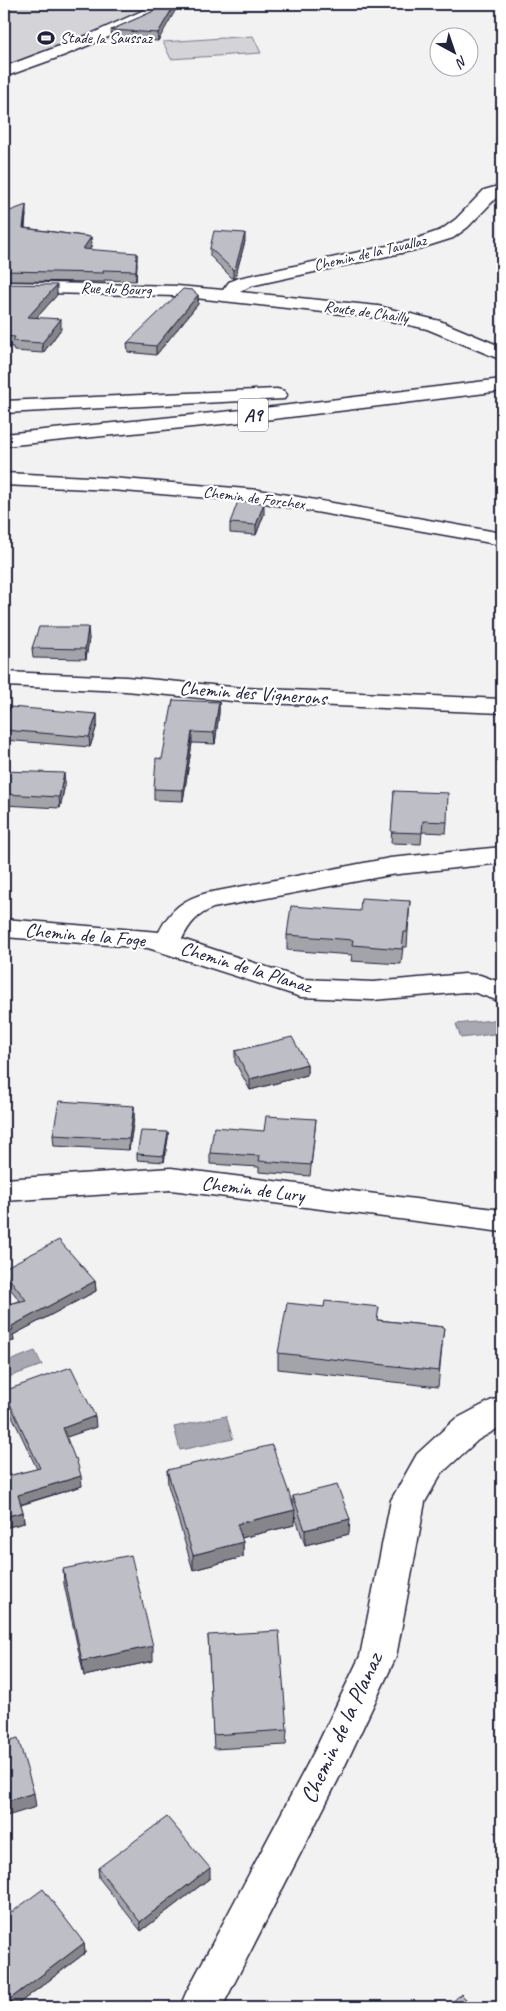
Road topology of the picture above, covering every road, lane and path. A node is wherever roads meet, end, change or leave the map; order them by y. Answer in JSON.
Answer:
{"nodes":[{"id":1,"x":154,"y":4,"type":"edge"},
{"id":2,"x":4,"y":72,"type":"edge"},
{"id":3,"x":502,"y":190,"type":"edge"},
{"id":4,"x":4,"y":287,"type":"edge"},
{"id":5,"x":228,"y":296,"type":"junction"},
{"id":6,"x":494,"y":363,"type":"edge"},
{"id":7,"x":502,"y":385,"type":"edge"},
{"id":8,"x":277,"y":395,"type":"junction"},
{"id":9,"x":4,"y":407,"type":"edge"},
{"id":10,"x":4,"y":422,"type":"edge"},
{"id":11,"x":4,"y":440,"type":"edge"},
{"id":12,"x":4,"y":479,"type":"edge"},
{"id":13,"x":502,"y":539,"type":"edge"},
{"id":14,"x":4,"y":678,"type":"edge"},
{"id":15,"x":502,"y":706,"type":"edge"},
{"id":16,"x":502,"y":855,"type":"edge"},
{"id":17,"x":4,"y":928,"type":"edge"},
{"id":18,"x":167,"y":943,"type":"junction"},
{"id":19,"x":502,"y":993,"type":"edge"},
{"id":20,"x":4,"y":1190,"type":"edge"},
{"id":21,"x":502,"y":1221,"type":"edge"},
{"id":22,"x":502,"y":1410,"type":"edge"},
{"id":23,"x":200,"y":2007,"type":"edge"}],
"edges":[{"from":1,"to":2,"type":"main road"},
{"from":3,"to":5,"type":"main road","name":"Chemin de la Tavallaz"},
{"from":4,"to":5,"type":"main road","name":"Rue du Bourg"},
{"from":5,"to":6,"type":"main road","name":"Route de Chailly"},
{"from":6,"to":8,"type":"main road","number":"A9"},
{"from":7,"to":11,"type":"main road","number":"A9"},
{"from":8,"to":9,"type":"main road"},
{"from":8,"to":10,"type":"main road","number":"A9"},
{"from":12,"to":13,"type":"main road","name":"Chemin de Forchex"},
{"from":14,"to":15,"type":"main road","name":"Chemin des Vignerons"},
{"from":16,"to":18,"type":"main road","name":"Chemin de la Planaz"},
{"from":17,"to":18,"type":"main road","name":"Chemin de la Foge"},
{"from":18,"to":19,"type":"main road","name":"Chemin de la Planaz"},
{"from":20,"to":21,"type":"main road","name":"Chemin de Lury"},
{"from":22,"to":23,"type":"main road","name":"Chemin de la Planaz"}]}
